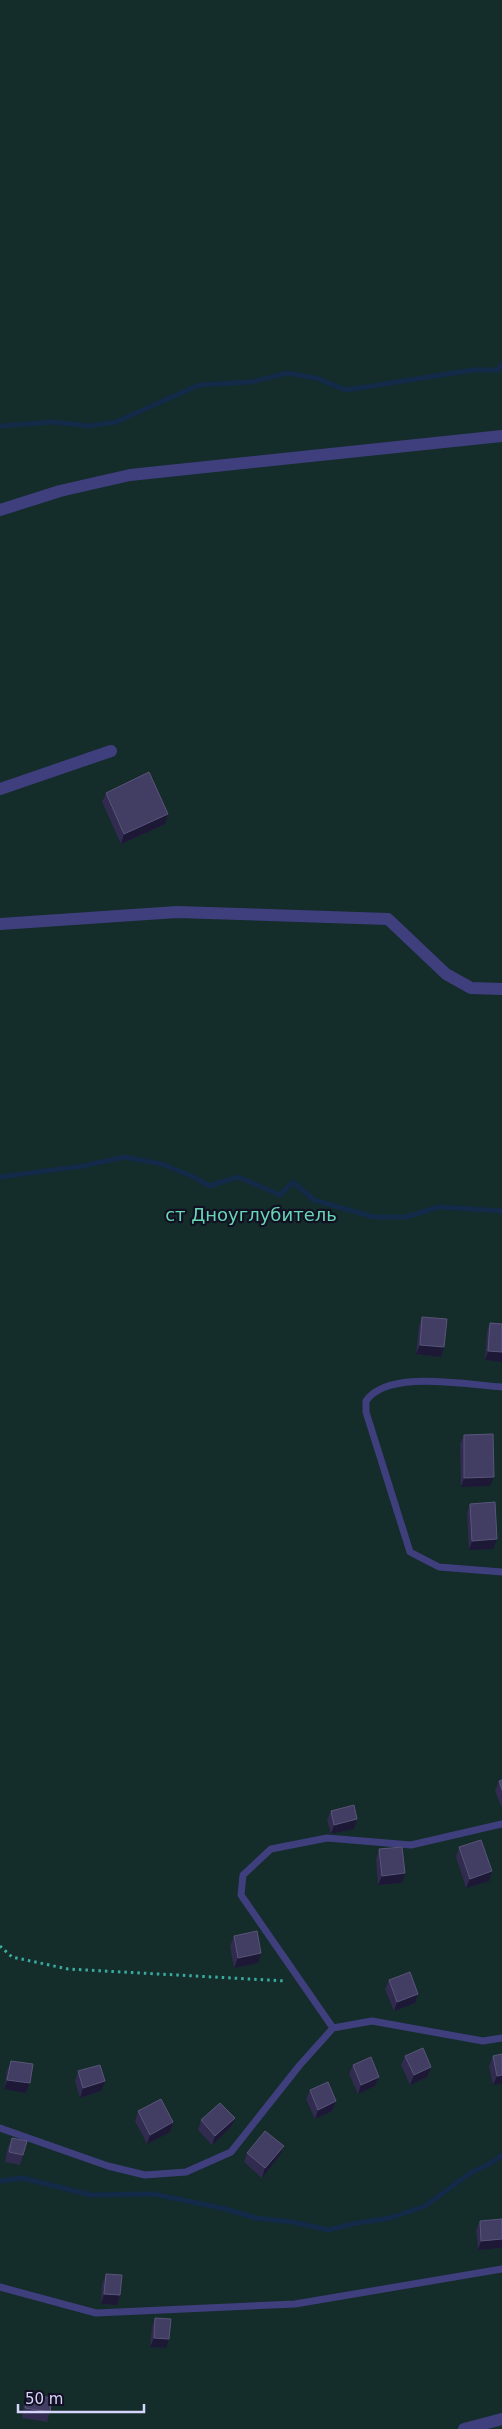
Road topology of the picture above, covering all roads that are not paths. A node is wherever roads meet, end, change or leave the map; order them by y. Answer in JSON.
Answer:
{"nodes":[{"id":1,"x":502,"y":436,"type":"edge"},
{"id":2,"x":0,"y":510,"type":"edge"},
{"id":3,"x":111,"y":751,"type":"dead end"},
{"id":4,"x":0,"y":789,"type":"edge"},
{"id":5,"x":0,"y":924,"type":"edge"},
{"id":6,"x":502,"y":989,"type":"edge"},
{"id":7,"x":502,"y":1387,"type":"edge"},
{"id":8,"x":502,"y":1572,"type":"edge"},
{"id":9,"x":502,"y":1824,"type":"edge"},
{"id":10,"x":333,"y":2028,"type":"junction"},
{"id":11,"x":502,"y":2038,"type":"edge"},
{"id":12,"x":0,"y":2128,"type":"edge"},
{"id":13,"x":502,"y":2269,"type":"edge"},
{"id":14,"x":0,"y":2287,"type":"edge"},
{"id":15,"x":502,"y":2419,"type":"edge"},
{"id":16,"x":464,"y":2429,"type":"edge"}],
"edges":[{"from":1,"to":2,"type":"street"},
{"from":3,"to":4,"type":"street"},
{"from":5,"to":6,"type":"street"},
{"from":7,"to":8,"type":"lane"},
{"from":9,"to":10,"type":"lane"},
{"from":10,"to":11,"type":"lane"},
{"from":10,"to":12,"type":"lane"},
{"from":13,"to":14,"type":"lane"},
{"from":15,"to":16,"type":"street"}]}
